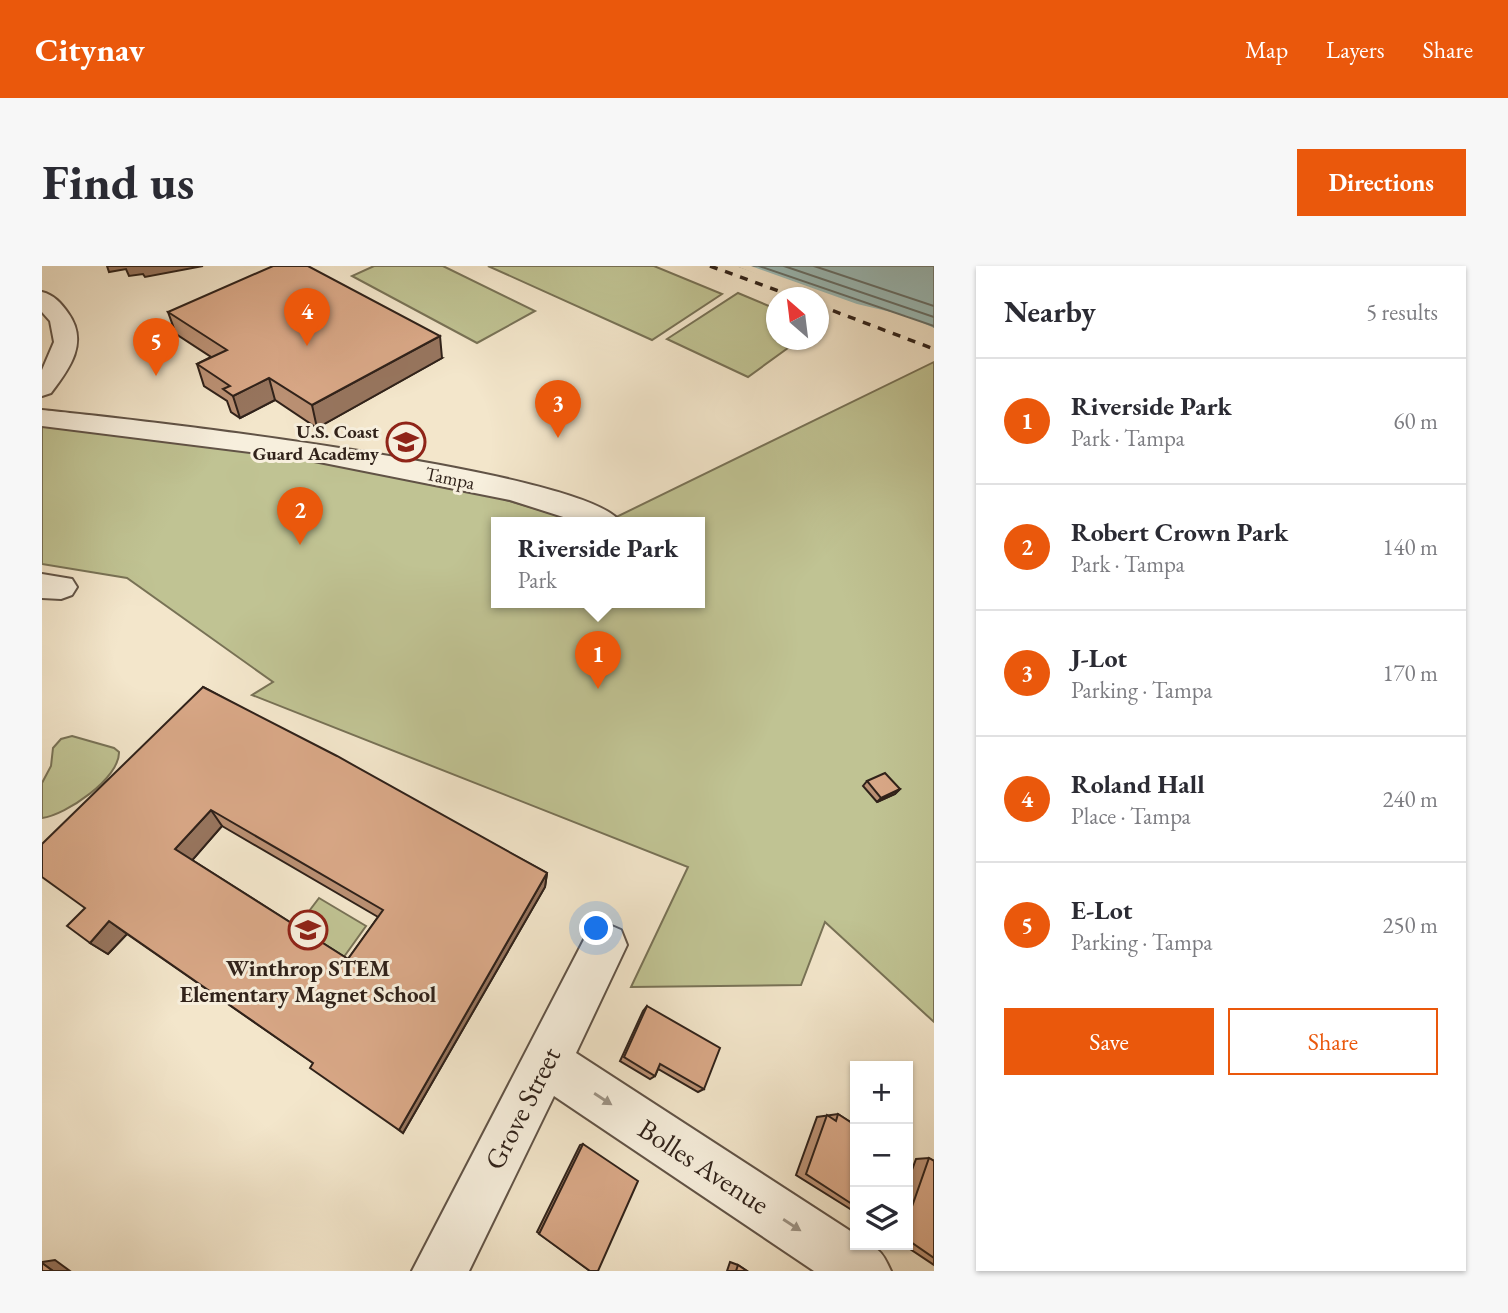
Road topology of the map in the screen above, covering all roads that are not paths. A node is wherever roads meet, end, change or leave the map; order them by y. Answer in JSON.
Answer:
{"nodes":[{"id":1,"x":42,"y":299,"type":"edge"},
{"id":2,"x":42,"y":388,"type":"edge"},
{"id":3,"x":42,"y":418,"type":"edge"},
{"id":4,"x":593,"y":517,"type":"edge"},
{"id":5,"x":605,"y":946,"type":"dead end"},
{"id":6,"x":546,"y":1062,"type":"junction"},
{"id":7,"x":439,"y":1271,"type":"edge"},
{"id":8,"x":863,"y":1271,"type":"edge"}],
"edges":[{"from":1,"to":2,"type":"street"},
{"from":3,"to":4,"type":"street","name":"Tampa"},
{"from":5,"to":6,"type":"street","name":"Grove Street"},
{"from":6,"to":7,"type":"street","name":"Grove Street"},
{"from":6,"to":8,"type":"street","name":"Bolles Avenue","one_way":true}]}
